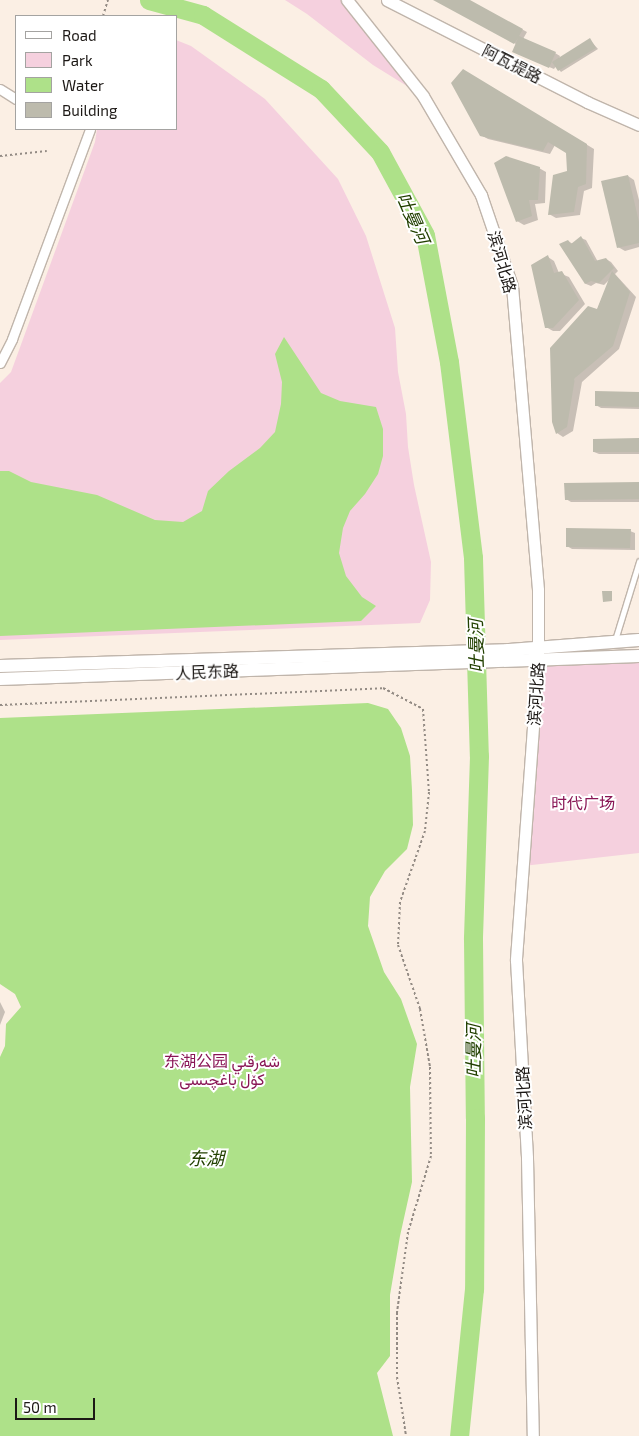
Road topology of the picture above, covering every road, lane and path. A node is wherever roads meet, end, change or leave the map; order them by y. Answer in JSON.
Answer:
{"nodes":[{"id":1,"x":108,"y":0,"type":"edge"},
{"id":2,"x":348,"y":0,"type":"edge"},
{"id":3,"x":387,"y":0,"type":"edge"},
{"id":4,"x":102,"y":15,"type":"edge"},
{"id":5,"x":0,"y":89,"type":"edge"},
{"id":6,"x":15,"y":98,"type":"edge"},
{"id":7,"x":639,"y":125,"type":"edge"},
{"id":8,"x":90,"y":130,"type":"edge"},
{"id":9,"x":47,"y":151,"type":"dead end"},
{"id":10,"x":0,"y":156,"type":"edge"},
{"id":11,"x":0,"y":363,"type":"edge"},
{"id":12,"x":639,"y":562,"type":"edge"},
{"id":13,"x":639,"y":640,"type":"edge"},
{"id":14,"x":615,"y":642,"type":"junction"},
{"id":15,"x":539,"y":653,"type":"junction"},
{"id":16,"x":639,"y":656,"type":"edge"},
{"id":17,"x":412,"y":658,"type":"junction"},
{"id":18,"x":0,"y":666,"type":"edge"},
{"id":19,"x":0,"y":679,"type":"edge"},
{"id":20,"x":0,"y":705,"type":"edge"},
{"id":21,"x":406,"y":1436,"type":"edge"},
{"id":22,"x":533,"y":1436,"type":"edge"}],
"edges":[{"from":1,"to":4,"type":"path"},
{"from":2,"to":15,"type":"main road","name":"滨河北路"},
{"from":3,"to":7,"type":"main road","name":"阿瓦提路"},
{"from":5,"to":6,"type":"street"},
{"from":8,"to":11,"type":"street"},
{"from":9,"to":10,"type":"path"},
{"from":12,"to":14,"type":"lane"},
{"from":13,"to":14,"type":"main road"},
{"from":14,"to":15,"type":"main road"},
{"from":15,"to":16,"type":"main road"},
{"from":15,"to":17,"type":"main road"},
{"from":15,"to":22,"type":"main road","name":"滨河北路"},
{"from":17,"to":18,"type":"main road","name":"人民东路"},
{"from":17,"to":19,"type":"main road","name":"人民东路"},
{"from":20,"to":21,"type":"path"}]}
